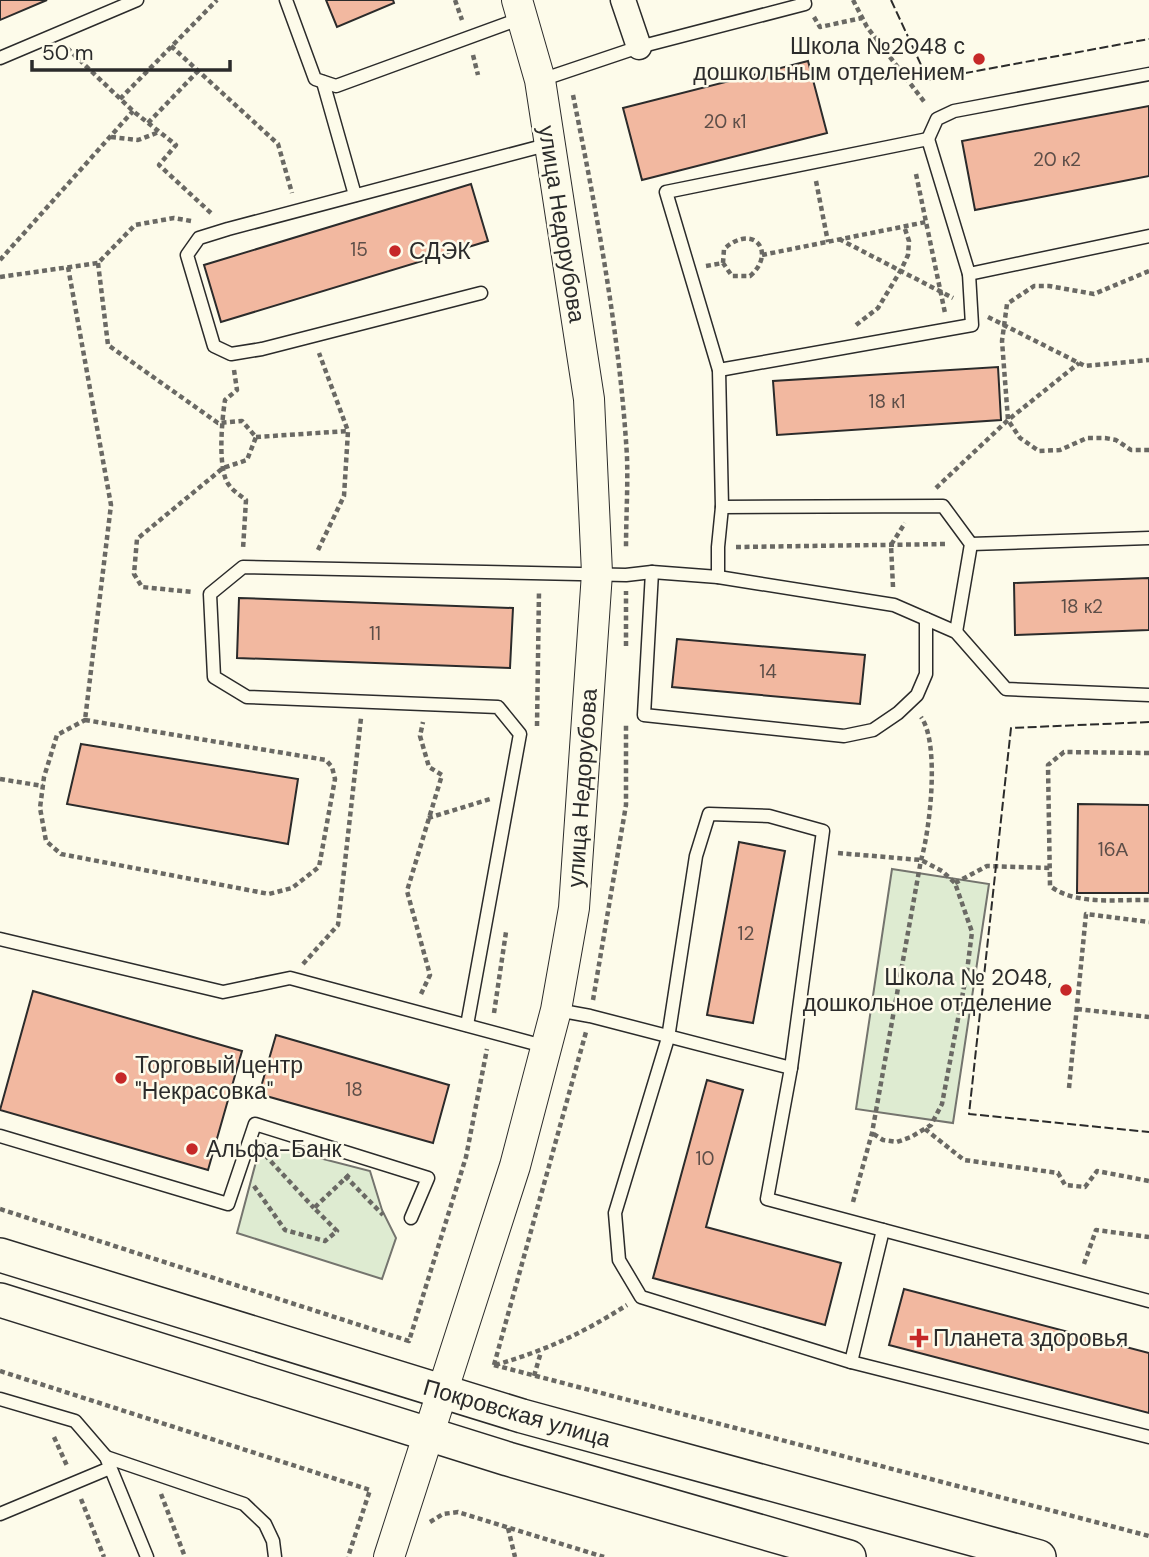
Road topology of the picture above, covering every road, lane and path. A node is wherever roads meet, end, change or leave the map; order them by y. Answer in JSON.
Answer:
{"nodes":[{"id":1,"x":137,"y":0,"type":"edge"},
{"id":2,"x":217,"y":0,"type":"edge"},
{"id":3,"x":286,"y":0,"type":"edge"},
{"id":4,"x":623,"y":0,"type":"edge"},
{"id":5,"x":853,"y":0,"type":"edge"},
{"id":6,"x":805,"y":2,"type":"edge"},
{"id":7,"x":519,"y":9,"type":"edge"},
{"id":8,"x":862,"y":18,"type":"junction"},
{"id":9,"x":63,"y":44,"type":"dead end"},
{"id":10,"x":171,"y":46,"type":"junction"},
{"id":11,"x":639,"y":47,"type":"junction"},
{"id":12,"x":0,"y":58,"type":"edge"},
{"id":13,"x":198,"y":71,"type":"junction"},
{"id":14,"x":1149,"y":74,"type":"edge"},
{"id":15,"x":540,"y":80,"type":"junction"},
{"id":16,"x":323,"y":82,"type":"junction"},
{"id":17,"x":120,"y":99,"type":"junction"},
{"id":18,"x":133,"y":111,"type":"junction"},
{"id":19,"x":937,"y":119,"type":"junction"},
{"id":20,"x":148,"y":123,"type":"junction"},
{"id":21,"x":159,"y":132,"type":"junction"},
{"id":22,"x":110,"y":137,"type":"junction"},
{"id":23,"x":928,"y":139,"type":"junction"},
{"id":24,"x":909,"y":142,"type":"junction"},
{"id":25,"x":550,"y":144,"type":"junction"},
{"id":26,"x":812,"y":162,"type":"junction"},
{"id":27,"x":355,"y":195,"type":"junction"},
{"id":28,"x":297,"y":210,"type":"junction"},
{"id":29,"x":926,"y":222,"type":"junction"},
{"id":30,"x":904,"y":226,"type":"junction"},
{"id":31,"x":228,"y":229,"type":"junction"},
{"id":32,"x":1149,"y":236,"type":"edge"},
{"id":33,"x":199,"y":238,"type":"junction"},
{"id":34,"x":839,"y":239,"type":"junction"},
{"id":35,"x":828,"y":242,"type":"junction"},
{"id":36,"x":762,"y":255,"type":"junction"},
{"id":37,"x":0,"y":260,"type":"edge"},
{"id":38,"x":98,"y":262,"type":"junction"},
{"id":39,"x":723,"y":263,"type":"junction"},
{"id":40,"x":68,"y":267,"type":"junction"},
{"id":41,"x":706,"y":267,"type":"dead end"},
{"id":42,"x":901,"y":271,"type":"junction"},
{"id":43,"x":1149,"y":271,"type":"edge"},
{"id":44,"x":969,"y":274,"type":"junction"},
{"id":45,"x":0,"y":277,"type":"edge"},
{"id":46,"x":940,"y":290,"type":"junction"},
{"id":47,"x":481,"y":293,"type":"dead end"},
{"id":48,"x":971,"y":309,"type":"junction"},
{"id":49,"x":1002,"y":324,"type":"junction"},
{"id":50,"x":949,"y":329,"type":"junction"},
{"id":51,"x":312,"y":336,"type":"junction"},
{"id":52,"x":819,"y":352,"type":"junction"},
{"id":53,"x":231,"y":354,"type":"junction"},
{"id":54,"x":1149,"y":360,"type":"edge"},
{"id":55,"x":1079,"y":363,"type":"junction"},
{"id":56,"x":719,"y":370,"type":"junction"},
{"id":57,"x":1008,"y":420,"type":"junction"},
{"id":58,"x":222,"y":422,"type":"junction"},
{"id":59,"x":348,"y":431,"type":"junction"},
{"id":60,"x":256,"y":437,"type":"junction"},
{"id":61,"x":1149,"y":450,"type":"edge"},
{"id":62,"x":223,"y":468,"type":"junction"},
{"id":63,"x":916,"y":506,"type":"junction"},
{"id":64,"x":722,"y":507,"type":"junction"},
{"id":65,"x":1149,"y":538,"type":"edge"},
{"id":66,"x":971,"y":544,"type":"junction"},
{"id":67,"x":891,"y":545,"type":"junction"},
{"id":68,"x":718,"y":547,"type":"junction"},
{"id":69,"x":243,"y":567,"type":"junction"},
{"id":70,"x":305,"y":569,"type":"junction"},
{"id":71,"x":652,"y":572,"type":"junction"},
{"id":72,"x":597,"y":573,"type":"junction"},
{"id":73,"x":718,"y":577,"type":"junction"},
{"id":74,"x":210,"y":594,"type":"junction"},
{"id":75,"x":894,"y":606,"type":"junction"},
{"id":76,"x":926,"y":619,"type":"junction"},
{"id":77,"x":956,"y":632,"type":"junction"},
{"id":78,"x":1149,"y":695,"type":"edge"},
{"id":79,"x":363,"y":702,"type":"junction"},
{"id":80,"x":910,"y":702,"type":"junction"},
{"id":81,"x":428,"y":705,"type":"junction"},
{"id":82,"x":85,"y":720,"type":"junction"},
{"id":83,"x":1149,"y":753,"type":"edge"},
{"id":84,"x":0,"y":779,"type":"edge"},
{"id":85,"x":43,"y":786,"type":"junction"},
{"id":86,"x":509,"y":793,"type":"junction"},
{"id":87,"x":427,"y":818,"type":"junction"},
{"id":88,"x":820,"y":852,"type":"junction"},
{"id":89,"x":921,"y":860,"type":"junction"},
{"id":90,"x":1050,"y":868,"type":"junction"},
{"id":91,"x":955,"y":883,"type":"junction"},
{"id":92,"x":1149,"y":900,"type":"edge"},
{"id":93,"x":1149,"y":922,"type":"edge"},
{"id":94,"x":0,"y":939,"type":"edge"},
{"id":95,"x":290,"y":978,"type":"junction"},
{"id":96,"x":1077,"y":1009,"type":"junction"},
{"id":97,"x":412,"y":1010,"type":"junction"},
{"id":98,"x":556,"y":1010,"type":"junction"},
{"id":99,"x":1149,"y":1017,"type":"edge"},
{"id":100,"x":467,"y":1025,"type":"junction"},
{"id":101,"x":668,"y":1038,"type":"junction"},
{"id":102,"x":547,"y":1047,"type":"junction"},
{"id":103,"x":791,"y":1068,"type":"junction"},
{"id":104,"x":1069,"y":1088,"type":"dead end"},
{"id":105,"x":267,"y":1127,"type":"junction"},
{"id":106,"x":925,"y":1129,"type":"junction"},
{"id":107,"x":872,"y":1133,"type":"junction"},
{"id":108,"x":0,"y":1136,"type":"edge"},
{"id":109,"x":310,"y":1141,"type":"junction"},
{"id":110,"x":366,"y":1158,"type":"junction"},
{"id":111,"x":346,"y":1178,"type":"junction"},
{"id":112,"x":249,"y":1180,"type":"dead end"},
{"id":113,"x":1149,"y":1181,"type":"edge"},
{"id":114,"x":314,"y":1208,"type":"junction"},
{"id":115,"x":0,"y":1209,"type":"edge"},
{"id":116,"x":383,"y":1216,"type":"dead end"},
{"id":117,"x":411,"y":1218,"type":"dead end"},
{"id":118,"x":848,"y":1220,"type":"junction"},
{"id":119,"x":883,"y":1230,"type":"junction"},
{"id":120,"x":1149,"y":1237,"type":"edge"},
{"id":121,"x":0,"y":1255,"type":"edge"},
{"id":122,"x":1077,"y":1282,"type":"junction"},
{"id":123,"x":641,"y":1297,"type":"junction"},
{"id":124,"x":0,"y":1300,"type":"edge"},
{"id":125,"x":1149,"y":1301,"type":"edge"},
{"id":126,"x":409,"y":1341,"type":"dead end"},
{"id":127,"x":541,"y":1352,"type":"junction"},
{"id":128,"x":851,"y":1362,"type":"junction"},
{"id":129,"x":0,"y":1371,"type":"edge"},
{"id":130,"x":534,"y":1376,"type":"junction"},
{"id":131,"x":442,"y":1391,"type":"junction"},
{"id":132,"x":0,"y":1399,"type":"edge"},
{"id":133,"x":428,"y":1433,"type":"junction"},
{"id":134,"x":1149,"y":1437,"type":"edge"},
{"id":135,"x":108,"y":1463,"type":"junction"},
{"id":136,"x":153,"y":1474,"type":"junction"},
{"id":137,"x":0,"y":1514,"type":"edge"},
{"id":138,"x":508,"y":1527,"type":"junction"},
{"id":139,"x":423,"y":1530,"type":"dead end"},
{"id":140,"x":1149,"y":1536,"type":"edge"},
{"id":141,"x":147,"y":1557,"type":"edge"},
{"id":142,"x":185,"y":1557,"type":"edge"},
{"id":143,"x":275,"y":1557,"type":"edge"},
{"id":144,"x":348,"y":1557,"type":"edge"},
{"id":145,"x":389,"y":1557,"type":"edge"},
{"id":146,"x":515,"y":1557,"type":"edge"},
{"id":147,"x":604,"y":1557,"type":"edge"},
{"id":148,"x":849,"y":1557,"type":"edge"},
{"id":149,"x":1039,"y":1557,"type":"edge"}],
"edges":[{"from":1,"to":12,"type":"lane"},
{"from":2,"to":10,"type":"path"},
{"from":3,"to":16,"type":"lane"},
{"from":4,"to":11,"type":"street"},
{"from":5,"to":8,"type":"path"},
{"from":6,"to":8,"type":"path"},
{"from":6,"to":11,"type":"lane"},
{"from":7,"to":15,"type":"street","name":"улица Недорубова"},
{"from":7,"to":16,"type":"lane"},
{"from":8,"to":19,"type":"path"},
{"from":9,"to":17,"type":"path"},
{"from":10,"to":13,"type":"path"},
{"from":10,"to":17,"type":"path"},
{"from":11,"to":15,"type":"lane"},
{"from":13,"to":20,"type":"path"},
{"from":13,"to":28,"type":"path"},
{"from":14,"to":19,"type":"lane"},
{"from":15,"to":25,"type":"street","name":"улица Недорубова"},
{"from":16,"to":27,"type":"lane"},
{"from":17,"to":18,"type":"path"},
{"from":18,"to":20,"type":"path"},
{"from":18,"to":22,"type":"path"},
{"from":19,"to":23,"type":"lane"},
{"from":20,"to":21,"type":"path"},
{"from":21,"to":22,"type":"path"},
{"from":21,"to":31,"type":"path"},
{"from":22,"to":37,"type":"path"},
{"from":23,"to":24,"type":"lane"},
{"from":23,"to":44,"type":"lane"},
{"from":24,"to":26,"type":"lane"},
{"from":24,"to":29,"type":"path"},
{"from":25,"to":27,"type":"lane"},
{"from":25,"to":72,"type":"street","name":"улица Недорубова"},
{"from":26,"to":35,"type":"path"},
{"from":26,"to":56,"type":"lane"},
{"from":27,"to":28,"type":"lane"},
{"from":28,"to":31,"type":"lane"},
{"from":29,"to":30,"type":"path"},
{"from":29,"to":46,"type":"path"},
{"from":30,"to":34,"type":"path"},
{"from":30,"to":42,"type":"path"},
{"from":31,"to":33,"type":"lane"},
{"from":32,"to":44,"type":"lane"},
{"from":33,"to":38,"type":"path"},
{"from":33,"to":53,"type":"lane"},
{"from":34,"to":35,"type":"path"},
{"from":34,"to":42,"type":"path"},
{"from":35,"to":36,"type":"path"},
{"from":36,"to":39,"type":"path"},
{"from":36,"to":39,"type":"path"},
{"from":38,"to":40,"type":"path"},
{"from":38,"to":58,"type":"path"},
{"from":39,"to":41,"type":"path"},
{"from":40,"to":45,"type":"path"},
{"from":40,"to":82,"type":"path"},
{"from":42,"to":46,"type":"path"},
{"from":42,"to":52,"type":"path"},
{"from":43,"to":49,"type":"path"},
{"from":44,"to":48,"type":"lane"},
{"from":46,"to":48,"type":"path"},
{"from":46,"to":50,"type":"path"},
{"from":47,"to":51,"type":"lane"},
{"from":48,"to":49,"type":"path"},
{"from":48,"to":50,"type":"lane"},
{"from":49,"to":55,"type":"path"},
{"from":49,"to":57,"type":"path"},
{"from":50,"to":52,"type":"lane"},
{"from":51,"to":53,"type":"lane"},
{"from":51,"to":59,"type":"path"},
{"from":52,"to":56,"type":"lane"},
{"from":53,"to":58,"type":"path"},
{"from":54,"to":55,"type":"path"},
{"from":55,"to":57,"type":"path"},
{"from":56,"to":64,"type":"lane"},
{"from":57,"to":61,"type":"path"},
{"from":57,"to":63,"type":"path"},
{"from":58,"to":60,"type":"path"},
{"from":58,"to":62,"type":"path"},
{"from":59,"to":60,"type":"path"},
{"from":59,"to":70,"type":"path"},
{"from":60,"to":62,"type":"path"},
{"from":62,"to":69,"type":"path"},
{"from":62,"to":74,"type":"path"},
{"from":63,"to":64,"type":"lane"},
{"from":63,"to":66,"type":"lane"},
{"from":63,"to":67,"type":"path"},
{"from":64,"to":68,"type":"lane"},
{"from":65,"to":66,"type":"lane"},
{"from":66,"to":67,"type":"path"},
{"from":66,"to":77,"type":"lane"},
{"from":67,"to":68,"type":"path"},
{"from":67,"to":75,"type":"path"},
{"from":68,"to":73,"type":"lane"},
{"from":69,"to":70,"type":"lane"},
{"from":69,"to":74,"type":"lane"},
{"from":70,"to":72,"type":"lane"},
{"from":71,"to":72,"type":"lane"},
{"from":71,"to":73,"type":"lane"},
{"from":71,"to":80,"type":"lane"},
{"from":72,"to":98,"type":"street","name":"улица Недорубова"},
{"from":73,"to":75,"type":"lane"},
{"from":74,"to":79,"type":"lane"},
{"from":75,"to":76,"type":"lane"},
{"from":76,"to":77,"type":"lane"},
{"from":76,"to":80,"type":"lane"},
{"from":77,"to":78,"type":"lane"},
{"from":79,"to":81,"type":"lane"},
{"from":79,"to":95,"type":"path"},
{"from":80,"to":89,"type":"path"},
{"from":81,"to":86,"type":"lane"},
{"from":81,"to":87,"type":"path"},
{"from":82,"to":85,"type":"path"},
{"from":82,"to":85,"type":"path"},
{"from":83,"to":90,"type":"path"},
{"from":84,"to":85,"type":"path"},
{"from":86,"to":87,"type":"path"},
{"from":86,"to":100,"type":"lane"},
{"from":87,"to":97,"type":"path"},
{"from":88,"to":89,"type":"path"},
{"from":88,"to":101,"type":"lane"},
{"from":88,"to":103,"type":"lane"},
{"from":89,"to":91,"type":"path"},
{"from":89,"to":107,"type":"path"},
{"from":90,"to":91,"type":"path"},
{"from":90,"to":92,"type":"path"},
{"from":91,"to":106,"type":"path"},
{"from":93,"to":96,"type":"path"},
{"from":94,"to":95,"type":"lane"},
{"from":95,"to":97,"type":"lane"},
{"from":96,"to":99,"type":"path"},
{"from":96,"to":104,"type":"path"},
{"from":97,"to":100,"type":"lane"},
{"from":98,"to":101,"type":"lane"},
{"from":98,"to":102,"type":"street","name":"улица Недорубова"},
{"from":100,"to":102,"type":"lane"},
{"from":101,"to":103,"type":"lane"},
{"from":101,"to":123,"type":"lane"},
{"from":102,"to":131,"type":"street","name":"улица Недорубова"},
{"from":103,"to":118,"type":"lane"},
{"from":105,"to":108,"type":"lane"},
{"from":105,"to":109,"type":"lane"},
{"from":105,"to":114,"type":"path"},
{"from":106,"to":107,"type":"path"},
{"from":106,"to":113,"type":"path"},
{"from":107,"to":118,"type":"path"},
{"from":109,"to":110,"type":"lane"},
{"from":109,"to":111,"type":"path"},
{"from":110,"to":111,"type":"path"},
{"from":110,"to":117,"type":"lane"},
{"from":111,"to":114,"type":"path"},
{"from":111,"to":116,"type":"path"},
{"from":112,"to":114,"type":"path"},
{"from":115,"to":126,"type":"path"},
{"from":118,"to":119,"type":"lane"},
{"from":119,"to":122,"type":"lane"},
{"from":119,"to":128,"type":"lane"},
{"from":120,"to":122,"type":"path"},
{"from":121,"to":131,"type":"main road","name":"Покровская улица"},
{"from":122,"to":125,"type":"lane"},
{"from":123,"to":127,"type":"path"},
{"from":123,"to":128,"type":"lane"},
{"from":124,"to":133,"type":"main road","name":"Покровская улица"},
{"from":127,"to":130,"type":"path"},
{"from":127,"to":130,"type":"path"},
{"from":128,"to":134,"type":"lane"},
{"from":129,"to":144,"type":"path"},
{"from":130,"to":140,"type":"path"},
{"from":131,"to":133,"type":"street","name":"улица Недорубова"},
{"from":131,"to":149,"type":"main road","name":"Покровская улица"},
{"from":132,"to":135,"type":"lane"},
{"from":133,"to":145,"type":"street","name":"улица Недорубова"},
{"from":133,"to":148,"type":"main road","name":"Покровская улица"},
{"from":135,"to":136,"type":"lane"},
{"from":135,"to":137,"type":"lane"},
{"from":135,"to":141,"type":"lane"},
{"from":136,"to":142,"type":"path"},
{"from":136,"to":143,"type":"lane"},
{"from":138,"to":139,"type":"path"},
{"from":138,"to":146,"type":"path"},
{"from":138,"to":147,"type":"path"}]}
